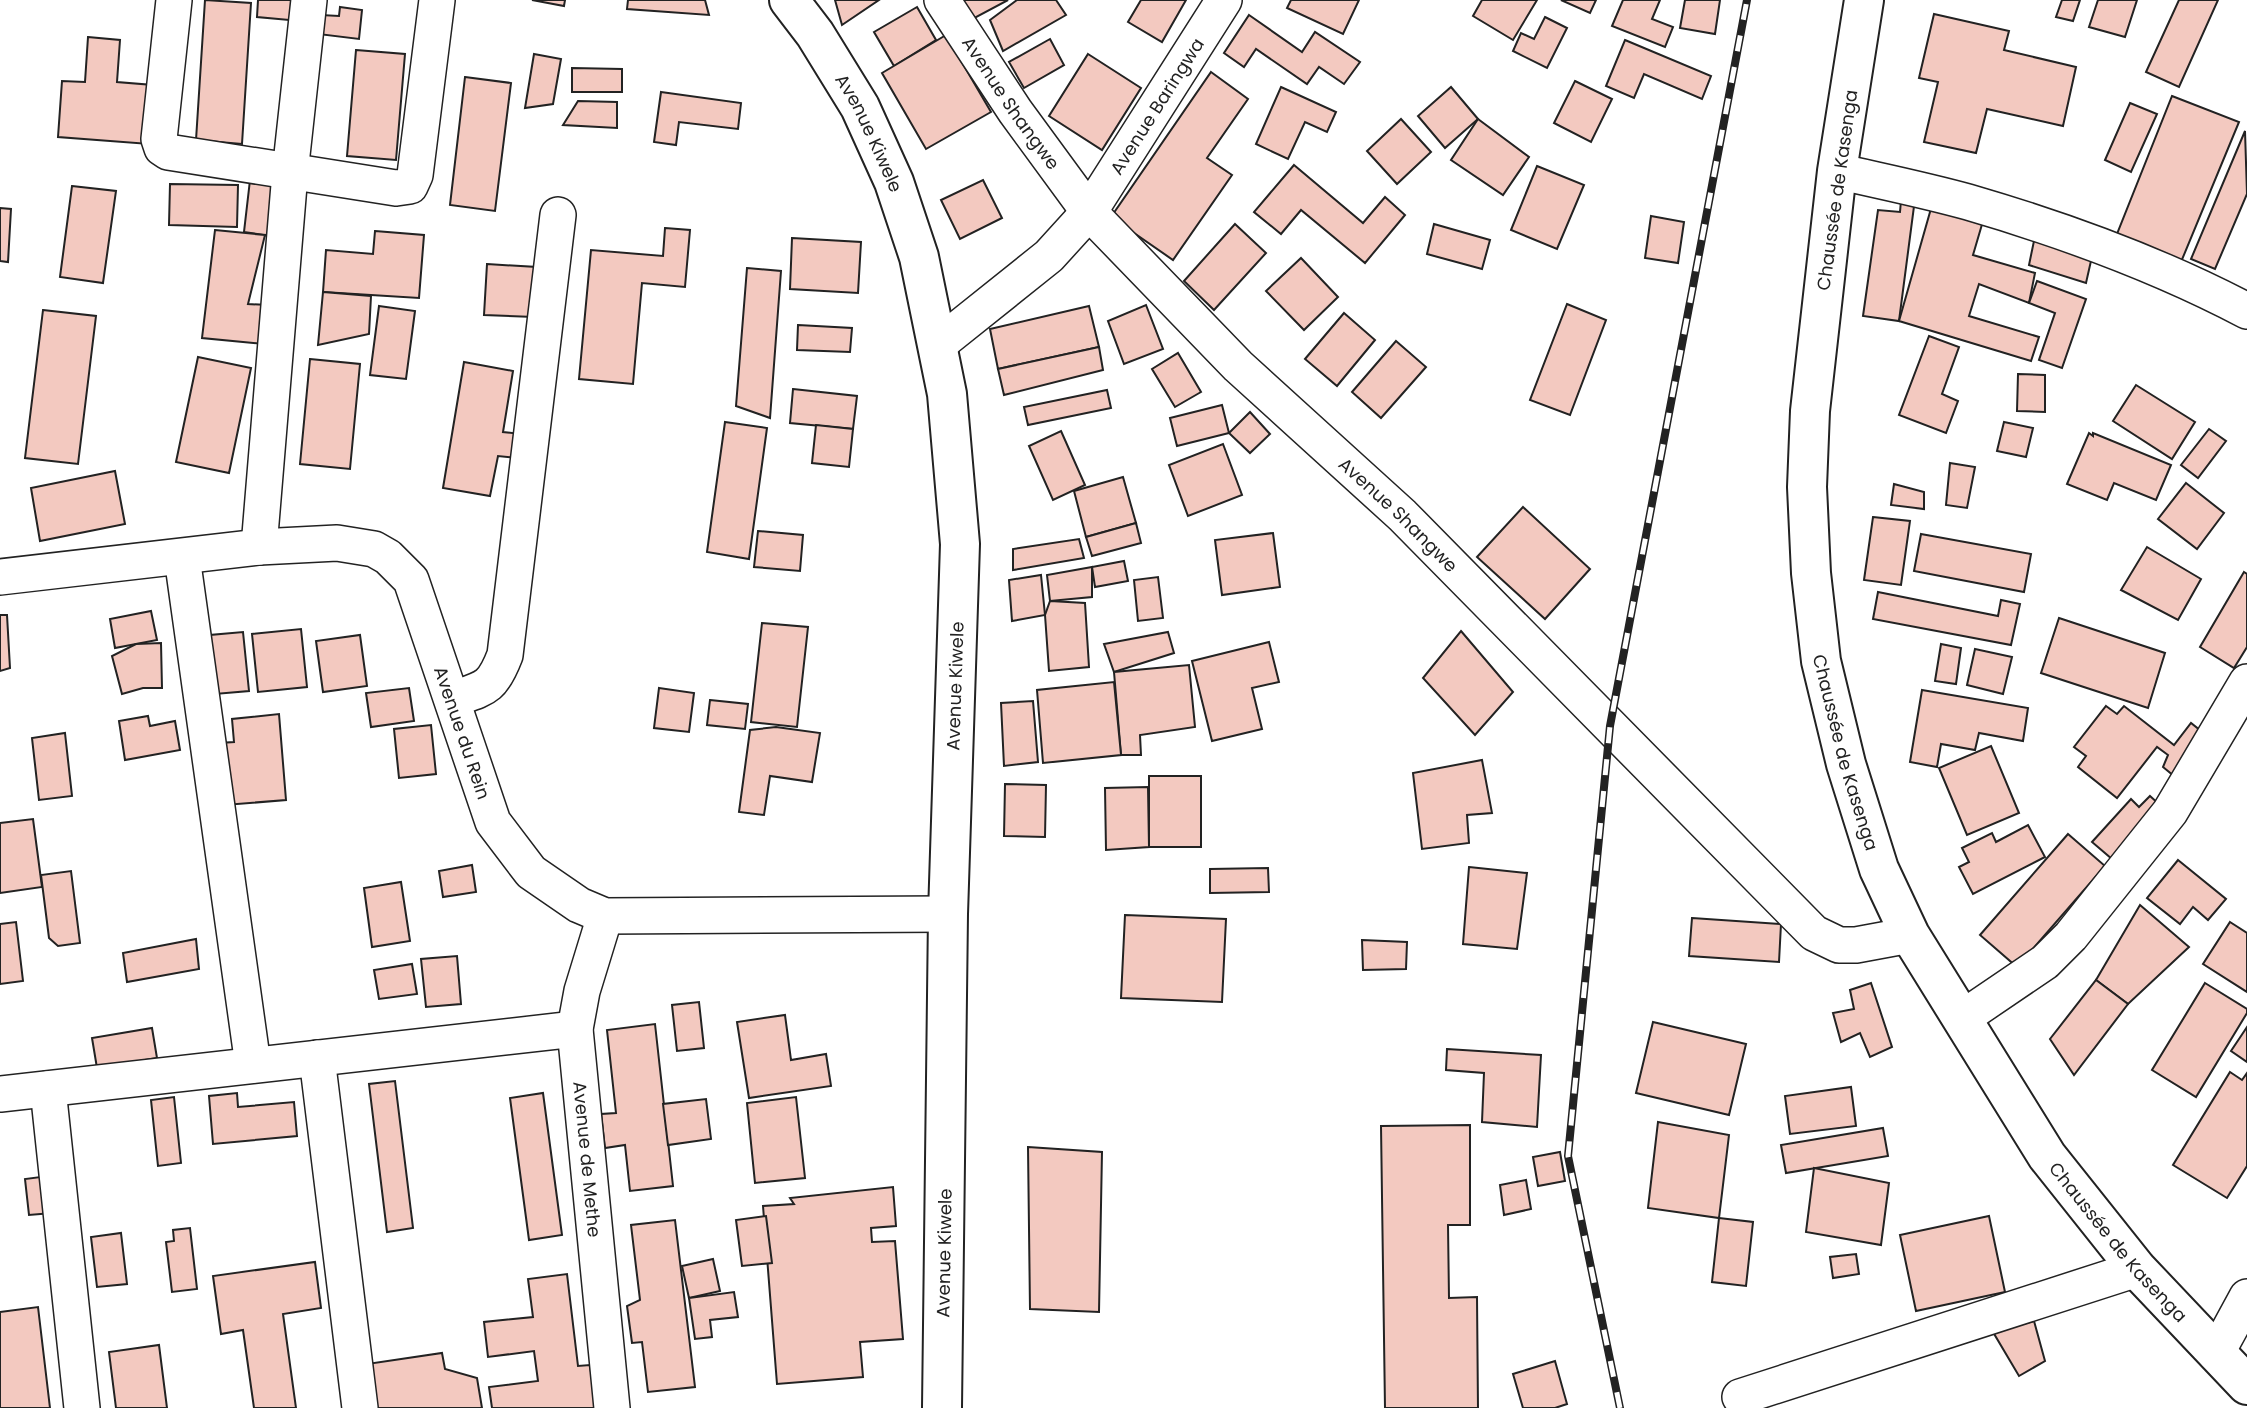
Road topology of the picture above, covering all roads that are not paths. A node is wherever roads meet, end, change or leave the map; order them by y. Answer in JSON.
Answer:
{"nodes":[{"id":1,"x":174,"y":0,"type":"edge"},
{"id":2,"x":309,"y":0,"type":"edge"},
{"id":3,"x":438,"y":0,"type":"edge"},
{"id":4,"x":789,"y":0,"type":"edge"},
{"id":5,"x":942,"y":0,"type":"edge"},
{"id":6,"x":1224,"y":0,"type":"edge"},
{"id":7,"x":1864,"y":0,"type":"edge"},
{"id":8,"x":1837,"y":171,"type":"junction"},
{"id":9,"x":290,"y":173,"type":"junction"},
{"id":10,"x":1089,"y":212,"type":"junction"},
{"id":11,"x":558,"y":215,"type":"dead end"},
{"id":12,"x":2247,"y":312,"type":"edge"},
{"id":13,"x":939,"y":344,"type":"junction"},
{"id":14,"x":259,"y":547,"type":"junction"},
{"id":15,"x":182,"y":557,"type":"junction"},
{"id":16,"x":0,"y":577,"type":"edge"},
{"id":17,"x":2247,"y":682,"type":"edge"},
{"id":18,"x":453,"y":699,"type":"junction"},
{"id":19,"x":948,"y":914,"type":"junction"},
{"id":20,"x":606,"y":916,"type":"junction"},
{"id":21,"x":1910,"y":935,"type":"junction"},
{"id":22,"x":1961,"y":1019,"type":"junction"},
{"id":23,"x":575,"y":1029,"type":"junction"},
{"id":24,"x":317,"y":1058,"type":"junction"},
{"id":25,"x":253,"y":1065,"type":"junction"},
{"id":26,"x":48,"y":1089,"type":"junction"},
{"id":27,"x":0,"y":1094,"type":"edge"},
{"id":28,"x":2137,"y":1269,"type":"junction"},
{"id":29,"x":2247,"y":1297,"type":"edge"},
{"id":30,"x":2216,"y":1354,"type":"junction"},
{"id":31,"x":2247,"y":1385,"type":"edge"},
{"id":32,"x":1740,"y":1397,"type":"dead end"},
{"id":33,"x":82,"y":1408,"type":"edge"},
{"id":34,"x":360,"y":1408,"type":"edge"},
{"id":35,"x":612,"y":1408,"type":"edge"},
{"id":36,"x":942,"y":1408,"type":"edge"}],
"edges":[{"from":1,"to":9,"type":"street"},
{"from":2,"to":9,"type":"street"},
{"from":3,"to":9,"type":"street"},
{"from":4,"to":13,"type":"main road","name":"Avenue Kiwele"},
{"from":5,"to":10,"type":"street","name":"Avenue Shangwe"},
{"from":6,"to":10,"type":"street","name":"Avenue Baringwa"},
{"from":7,"to":8,"type":"main road","name":"Chaussée de Kasenga"},
{"from":8,"to":12,"type":"street"},
{"from":8,"to":21,"type":"main road","name":"Chaussée de Kasenga"},
{"from":9,"to":14,"type":"street"},
{"from":10,"to":13,"type":"street","name":"Avenue Baringwa"},
{"from":10,"to":21,"type":"street","name":"Avenue Shangwe"},
{"from":11,"to":18,"type":"street"},
{"from":13,"to":19,"type":"main road","name":"Avenue Kiwele"},
{"from":14,"to":15,"type":"street","name":"Avenue du Rein"},
{"from":14,"to":18,"type":"street","name":"Avenue du Rein"},
{"from":15,"to":16,"type":"street","name":"Avenue du Rein"},
{"from":15,"to":25,"type":"street"},
{"from":17,"to":22,"type":"street"},
{"from":18,"to":20,"type":"street","name":"Avenue du Rein"},
{"from":19,"to":20,"type":"street","name":"Avenue du Rein"},
{"from":19,"to":36,"type":"main road","name":"Avenue Kiwele"},
{"from":20,"to":23,"type":"street","name":"Avenue de Methe"},
{"from":21,"to":22,"type":"main road","name":"Chaussée de Kasenga"},
{"from":22,"to":28,"type":"main road","name":"Chaussée de Kasenga"},
{"from":23,"to":24,"type":"street"},
{"from":23,"to":35,"type":"street","name":"Avenue de Methe"},
{"from":24,"to":25,"type":"street"},
{"from":24,"to":34,"type":"street"},
{"from":25,"to":26,"type":"street"},
{"from":26,"to":27,"type":"street"},
{"from":26,"to":33,"type":"street"},
{"from":28,"to":30,"type":"main road","name":"Chaussée de Kasenga"},
{"from":28,"to":32,"type":"street"},
{"from":29,"to":30,"type":"street"},
{"from":30,"to":31,"type":"main road","name":"Chaussée de Kasenga"}]}
